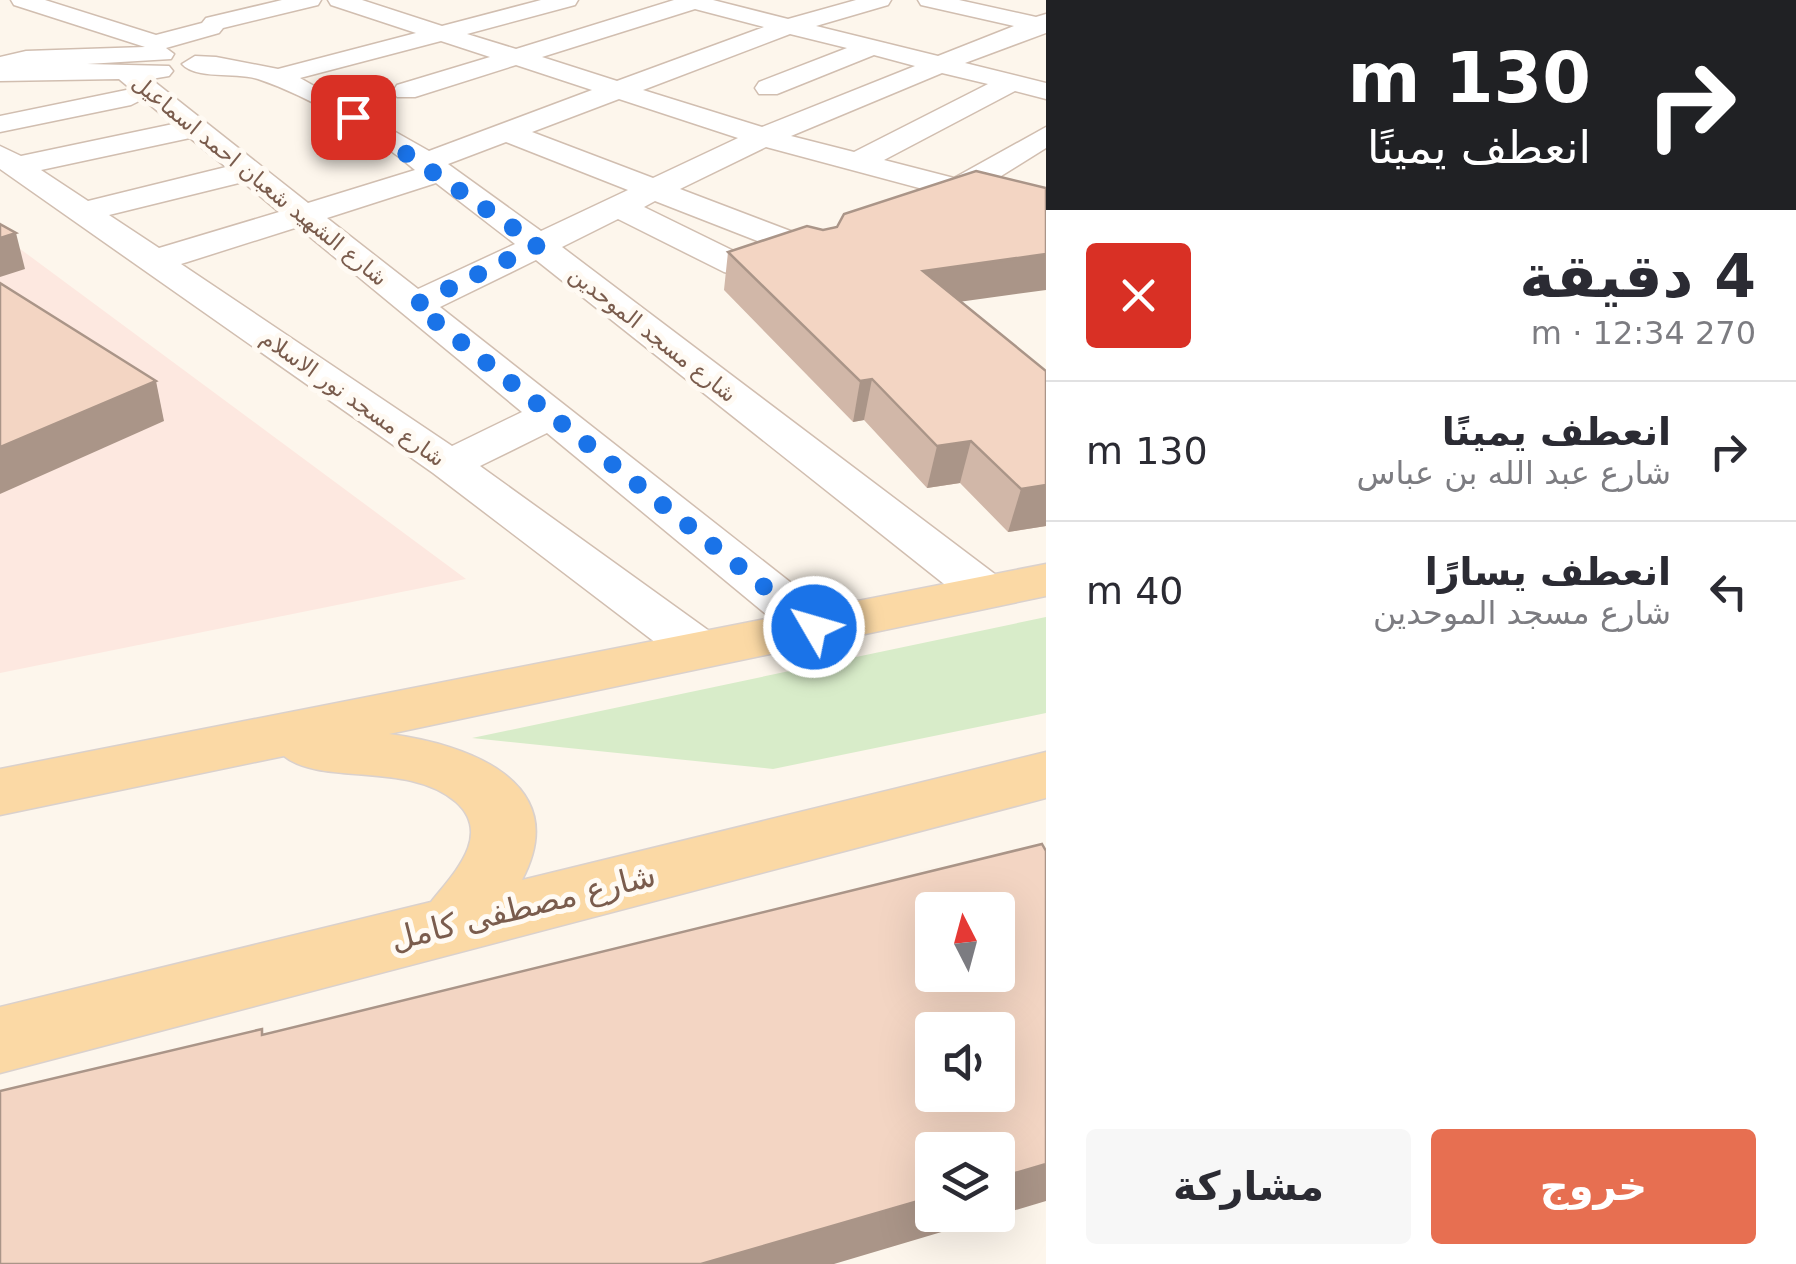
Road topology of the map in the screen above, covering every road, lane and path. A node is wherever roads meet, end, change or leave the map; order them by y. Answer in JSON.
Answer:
{"nodes":[{"id":1,"x":22,"y":0,"type":"edge"},
{"id":2,"x":80,"y":0,"type":"edge"},
{"id":3,"x":310,"y":0,"type":"edge"},
{"id":4,"x":567,"y":0,"type":"edge"},
{"id":5,"x":821,"y":0,"type":"edge"},
{"id":6,"x":880,"y":0,"type":"edge"},
{"id":7,"x":930,"y":0,"type":"edge"},
{"id":8,"x":430,"y":4,"type":"dead end"},
{"id":9,"x":50,"y":6,"type":"junction"},
{"id":10,"x":694,"y":7,"type":"edge"},
{"id":11,"x":850,"y":7,"type":"junction"},
{"id":12,"x":343,"y":12,"type":"edge"},
{"id":13,"x":133,"y":15,"type":"dead end"},
{"id":14,"x":385,"y":15,"type":"junction"},
{"id":15,"x":904,"y":20,"type":"dead end"},
{"id":16,"x":100,"y":22,"type":"junction"},
{"id":17,"x":786,"y":26,"type":"junction"},
{"id":18,"x":1039,"y":31,"type":"edge"},
{"id":19,"x":439,"y":33,"type":"junction"},
{"id":20,"x":957,"y":33,"type":"dead end"},
{"id":21,"x":992,"y":42,"type":"junction"},
{"id":22,"x":155,"y":43,"type":"junction"},
{"id":23,"x":872,"y":47,"type":"junction"},
{"id":24,"x":346,"y":58,"type":"junction"},
{"id":25,"x":512,"y":58,"type":"junction"},
{"id":26,"x":193,"y":60,"type":"junction"},
{"id":27,"x":265,"y":62,"type":"junction"},
{"id":28,"x":941,"y":64,"type":"junction"},
{"id":29,"x":1,"y":66,"type":"edge"},
{"id":30,"x":139,"y":82,"type":"junction"},
{"id":31,"x":1012,"y":82,"type":"junction"},
{"id":32,"x":768,"y":88,"type":"dead end"},
{"id":33,"x":612,"y":90,"type":"junction"},
{"id":34,"x":1046,"y":90,"type":"edge"},
{"id":35,"x":0,"y":124,"type":"edge"},
{"id":36,"x":196,"y":128,"type":"junction"},
{"id":37,"x":506,"y":132,"type":"junction"},
{"id":38,"x":1046,"y":136,"type":"edge"},
{"id":39,"x":764,"y":137,"type":"junction"},
{"id":40,"x":8,"y":161,"type":"edge"},
{"id":41,"x":856,"y":162,"type":"junction"},
{"id":42,"x":431,"y":168,"type":"junction"},
{"id":43,"x":248,"y":171,"type":"junction"},
{"id":44,"x":958,"y":189,"type":"junction"},
{"id":45,"x":654,"y":190,"type":"junction"},
{"id":46,"x":84,"y":212,"type":"junction"},
{"id":47,"x":606,"y":212,"type":"junction"},
{"id":48,"x":1046,"y":212,"type":"edge"},
{"id":49,"x":302,"y":215,"type":"junction"},
{"id":50,"x":538,"y":245,"type":"junction"},
{"id":51,"x":818,"y":253,"type":"edge"},
{"id":52,"x":154,"y":261,"type":"junction"},
{"id":53,"x":736,"y":265,"type":"edge"},
{"id":54,"x":670,"y":270,"type":"dead end"},
{"id":55,"x":415,"y":305,"type":"junction"},
{"id":56,"x":548,"y":416,"type":"junction"},
{"id":57,"x":449,"y":464,"type":"junction"},
{"id":58,"x":1046,"y":580,"type":"edge"},
{"id":59,"x":986,"y":592,"type":"junction"},
{"id":60,"x":814,"y":627,"type":"junction"},
{"id":61,"x":700,"y":650,"type":"junction"},
{"id":62,"x":267,"y":738,"type":"junction"},
{"id":63,"x":1046,"y":775,"type":"edge"},
{"id":64,"x":0,"y":792,"type":"edge"},
{"id":65,"x":454,"y":925,"type":"junction"},
{"id":66,"x":0,"y":1040,"type":"edge"}],
"edges":[{"from":1,"to":9,"type":"street","name":"شارع مسجد الموحدين"},
{"from":2,"to":9,"type":"street"},
{"from":3,"to":22,"type":"street"},
{"from":4,"to":19,"type":"street"},
{"from":5,"to":11,"type":"street"},
{"from":6,"to":11,"type":"street"},
{"from":7,"to":18,"type":"street"},
{"from":8,"to":14,"type":"street"},
{"from":9,"to":16,"type":"street","name":"شارع مسجد الموحدين"},
{"from":10,"to":17,"type":"street"},
{"from":10,"to":25,"type":"street"},
{"from":11,"to":15,"type":"street"},
{"from":11,"to":17,"type":"street"},
{"from":12,"to":14,"type":"street"},
{"from":13,"to":16,"type":"street"},
{"from":14,"to":19,"type":"street"},
{"from":16,"to":22,"type":"street","name":"شارع مسجد الموحدين"},
{"from":17,"to":23,"type":"street"},
{"from":17,"to":33,"type":"street"},
{"from":18,"to":21,"type":"street"},
{"from":19,"to":24,"type":"street"},
{"from":19,"to":25,"type":"street"},
{"from":20,"to":21,"type":"street"},
{"from":21,"to":28,"type":"street"},
{"from":22,"to":26,"type":"street","name":"شارع مسجد الموحدين"},
{"from":23,"to":28,"type":"street"},
{"from":23,"to":32,"type":"street"},
{"from":24,"to":25,"type":"street"},
{"from":24,"to":27,"type":"street"},
{"from":25,"to":33,"type":"street"},
{"from":26,"to":27,"type":"street","name":"شارع مسجد الموحدين"},
{"from":26,"to":29,"type":"street"},
{"from":26,"to":30,"type":"street"},
{"from":27,"to":42,"type":"street","name":"شارع مسجد الموحدين"},
{"from":28,"to":31,"type":"street"},
{"from":28,"to":39,"type":"street"},
{"from":29,"to":30,"type":"street"},
{"from":30,"to":35,"type":"street"},
{"from":30,"to":36,"type":"street","name":"شارع الشهيد شعبان احمد اسماعيل"},
{"from":31,"to":34,"type":"street"},
{"from":31,"to":41,"type":"street"},
{"from":33,"to":37,"type":"street"},
{"from":33,"to":39,"type":"street"},
{"from":36,"to":40,"type":"street"},
{"from":36,"to":43,"type":"street","name":"شارع الشهيد شعبان احمد اسماعيل"},
{"from":37,"to":42,"type":"street"},
{"from":37,"to":45,"type":"street"},
{"from":38,"to":44,"type":"street"},
{"from":39,"to":41,"type":"street"},
{"from":39,"to":45,"type":"street"},
{"from":40,"to":46,"type":"street","name":"شارع مسجد نور الاسلام"},
{"from":41,"to":44,"type":"street"},
{"from":42,"to":49,"type":"street"},
{"from":42,"to":50,"type":"street","name":"شارع مسجد الموحدين"},
{"from":43,"to":46,"type":"street"},
{"from":43,"to":49,"type":"street","name":"شارع الشهيد شعبان احمد اسماعيل"},
{"from":44,"to":48,"type":"street"},
{"from":45,"to":47,"type":"street"},
{"from":45,"to":51,"type":"street"},
{"from":46,"to":52,"type":"street","name":"شارع مسجد نور الاسلام"},
{"from":47,"to":50,"type":"street"},
{"from":47,"to":53,"type":"street"},
{"from":47,"to":54,"type":"street"},
{"from":49,"to":52,"type":"street"},
{"from":49,"to":55,"type":"street","name":"شارع الشهيد شعبان احمد اسماعيل"},
{"from":50,"to":55,"type":"street"},
{"from":50,"to":59,"type":"street","name":"شارع مسجد الموحدين"},
{"from":52,"to":57,"type":"street","name":"شارع مسجد نور الاسلام"},
{"from":55,"to":56,"type":"street","name":"شارع الشهيد شعبان احمد اسماعيل"},
{"from":56,"to":57,"type":"street"},
{"from":56,"to":60,"type":"street","name":"شارع الشهيد شعبان احمد اسماعيل"},
{"from":57,"to":61,"type":"street","name":"شارع مسجد نور الاسلام"},
{"from":58,"to":59,"type":"main road"},
{"from":59,"to":60,"type":"main road"},
{"from":60,"to":61,"type":"main road"},
{"from":61,"to":62,"type":"main road"},
{"from":62,"to":64,"type":"main road"},
{"from":62,"to":65,"type":"main road"},
{"from":63,"to":65,"type":"main road","name":"شارع مصطفى كامل"},
{"from":65,"to":66,"type":"main road","name":"شارع مصطفى كامل"}]}
